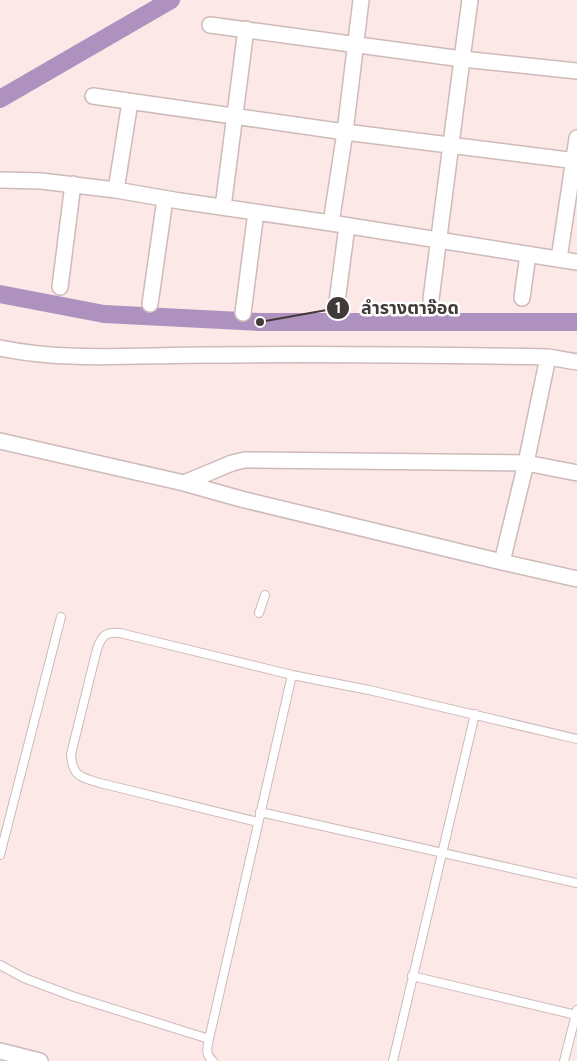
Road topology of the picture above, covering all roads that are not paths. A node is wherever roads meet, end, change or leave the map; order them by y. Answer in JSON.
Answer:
{"nodes":[{"id":1,"x":360,"y":0,"type":"edge"},
{"id":2,"x":470,"y":0,"type":"edge"},
{"id":3,"x":210,"y":25,"type":"dead end"},
{"id":4,"x":246,"y":29,"type":"junction"},
{"id":5,"x":355,"y":44,"type":"junction"},
{"id":6,"x":462,"y":59,"type":"junction"},
{"id":7,"x":577,"y":71,"type":"edge"},
{"id":8,"x":93,"y":96,"type":"dead end"},
{"id":9,"x":130,"y":102,"type":"junction"},
{"id":10,"x":235,"y":116,"type":"junction"},
{"id":11,"x":345,"y":132,"type":"junction"},
{"id":12,"x":577,"y":138,"type":"edge"},
{"id":13,"x":452,"y":146,"type":"junction"},
{"id":14,"x":575,"y":161,"type":"edge"},
{"id":15,"x":0,"y":180,"type":"edge"},
{"id":16,"x":73,"y":184,"type":"junction"},
{"id":17,"x":116,"y":190,"type":"junction"},
{"id":18,"x":165,"y":199,"type":"junction"},
{"id":19,"x":223,"y":207,"type":"junction"},
{"id":20,"x":256,"y":212,"type":"junction"},
{"id":21,"x":331,"y":223,"type":"junction"},
{"id":22,"x":348,"y":226,"type":"junction"},
{"id":23,"x":440,"y":241,"type":"junction"},
{"id":24,"x":528,"y":254,"type":"junction"},
{"id":25,"x":560,"y":259,"type":"junction"},
{"id":26,"x":577,"y":262,"type":"edge"},
{"id":27,"x":60,"y":287,"type":"dead end"},
{"id":28,"x":522,"y":298,"type":"dead end"},
{"id":29,"x":431,"y":299,"type":"dead end"},
{"id":30,"x":337,"y":302,"type":"dead end"},
{"id":31,"x":150,"y":304,"type":"dead end"},
{"id":32,"x":243,"y":312,"type":"dead end"},
{"id":33,"x":0,"y":348,"type":"edge"},
{"id":34,"x":548,"y":357,"type":"junction"},
{"id":35,"x":577,"y":362,"type":"edge"},
{"id":36,"x":0,"y":441,"type":"edge"},
{"id":37,"x":526,"y":463,"type":"junction"},
{"id":38,"x":577,"y":473,"type":"edge"},
{"id":39,"x":184,"y":483,"type":"junction"},
{"id":40,"x":502,"y":562,"type":"junction"},
{"id":41,"x":577,"y":579,"type":"edge"},
{"id":42,"x":265,"y":595,"type":"dead end"},
{"id":43,"x":259,"y":613,"type":"dead end"},
{"id":44,"x":61,"y":617,"type":"dead end"},
{"id":45,"x":292,"y":675,"type":"junction"},
{"id":46,"x":474,"y":714,"type":"junction"},
{"id":47,"x":577,"y":739,"type":"edge"},
{"id":48,"x":260,"y":812,"type":"junction"},
{"id":49,"x":258,"y":822,"type":"junction"},
{"id":50,"x":441,"y":854,"type":"junction"},
{"id":51,"x":0,"y":855,"type":"edge"},
{"id":52,"x":577,"y":883,"type":"edge"},
{"id":53,"x":0,"y":965,"type":"edge"},
{"id":54,"x":412,"y":976,"type":"junction"},
{"id":55,"x":576,"y":1013,"type":"edge"},
{"id":56,"x":209,"y":1039,"type":"junction"},
{"id":57,"x":0,"y":1051,"type":"edge"},
{"id":58,"x":40,"y":1061,"type":"edge"},
{"id":59,"x":213,"y":1061,"type":"edge"},
{"id":60,"x":392,"y":1061,"type":"edge"},
{"id":61,"x":564,"y":1061,"type":"edge"}],
"edges":[{"from":1,"to":5,"type":"street"},
{"from":2,"to":6,"type":"street"},
{"from":3,"to":4,"type":"street"},
{"from":4,"to":5,"type":"street"},
{"from":4,"to":10,"type":"street"},
{"from":5,"to":6,"type":"street"},
{"from":5,"to":11,"type":"street"},
{"from":6,"to":7,"type":"street"},
{"from":6,"to":13,"type":"street"},
{"from":8,"to":9,"type":"street"},
{"from":9,"to":10,"type":"street"},
{"from":9,"to":17,"type":"street"},
{"from":10,"to":11,"type":"street"},
{"from":10,"to":19,"type":"street"},
{"from":11,"to":13,"type":"street"},
{"from":11,"to":21,"type":"street"},
{"from":12,"to":14,"type":"street"},
{"from":13,"to":14,"type":"street"},
{"from":13,"to":23,"type":"street"},
{"from":14,"to":25,"type":"street"},
{"from":15,"to":16,"type":"street"},
{"from":16,"to":17,"type":"street"},
{"from":16,"to":27,"type":"street"},
{"from":17,"to":18,"type":"street"},
{"from":18,"to":19,"type":"street"},
{"from":18,"to":31,"type":"street"},
{"from":19,"to":20,"type":"street"},
{"from":20,"to":21,"type":"street"},
{"from":20,"to":32,"type":"street"},
{"from":21,"to":22,"type":"street"},
{"from":22,"to":23,"type":"street"},
{"from":22,"to":30,"type":"street"},
{"from":23,"to":24,"type":"street"},
{"from":23,"to":29,"type":"street"},
{"from":24,"to":25,"type":"street"},
{"from":24,"to":28,"type":"street"},
{"from":25,"to":26,"type":"street"},
{"from":33,"to":34,"type":"street"},
{"from":34,"to":35,"type":"street"},
{"from":34,"to":37,"type":"street"},
{"from":36,"to":39,"type":"street"},
{"from":37,"to":38,"type":"street"},
{"from":37,"to":39,"type":"street"},
{"from":37,"to":40,"type":"street"},
{"from":39,"to":40,"type":"street"},
{"from":40,"to":41,"type":"street"},
{"from":42,"to":43,"type":"lane"},
{"from":44,"to":51,"type":"lane"},
{"from":45,"to":46,"type":"lane"},
{"from":45,"to":48,"type":"lane"},
{"from":45,"to":49,"type":"lane"},
{"from":46,"to":47,"type":"lane"},
{"from":46,"to":50,"type":"lane"},
{"from":48,"to":49,"type":"lane"},
{"from":48,"to":50,"type":"lane"},
{"from":49,"to":56,"type":"lane"},
{"from":50,"to":52,"type":"lane"},
{"from":50,"to":54,"type":"lane"},
{"from":53,"to":56,"type":"lane"},
{"from":54,"to":55,"type":"lane"},
{"from":54,"to":60,"type":"lane"},
{"from":55,"to":61,"type":"lane"},
{"from":56,"to":59,"type":"lane"},
{"from":57,"to":58,"type":"street"}]}
